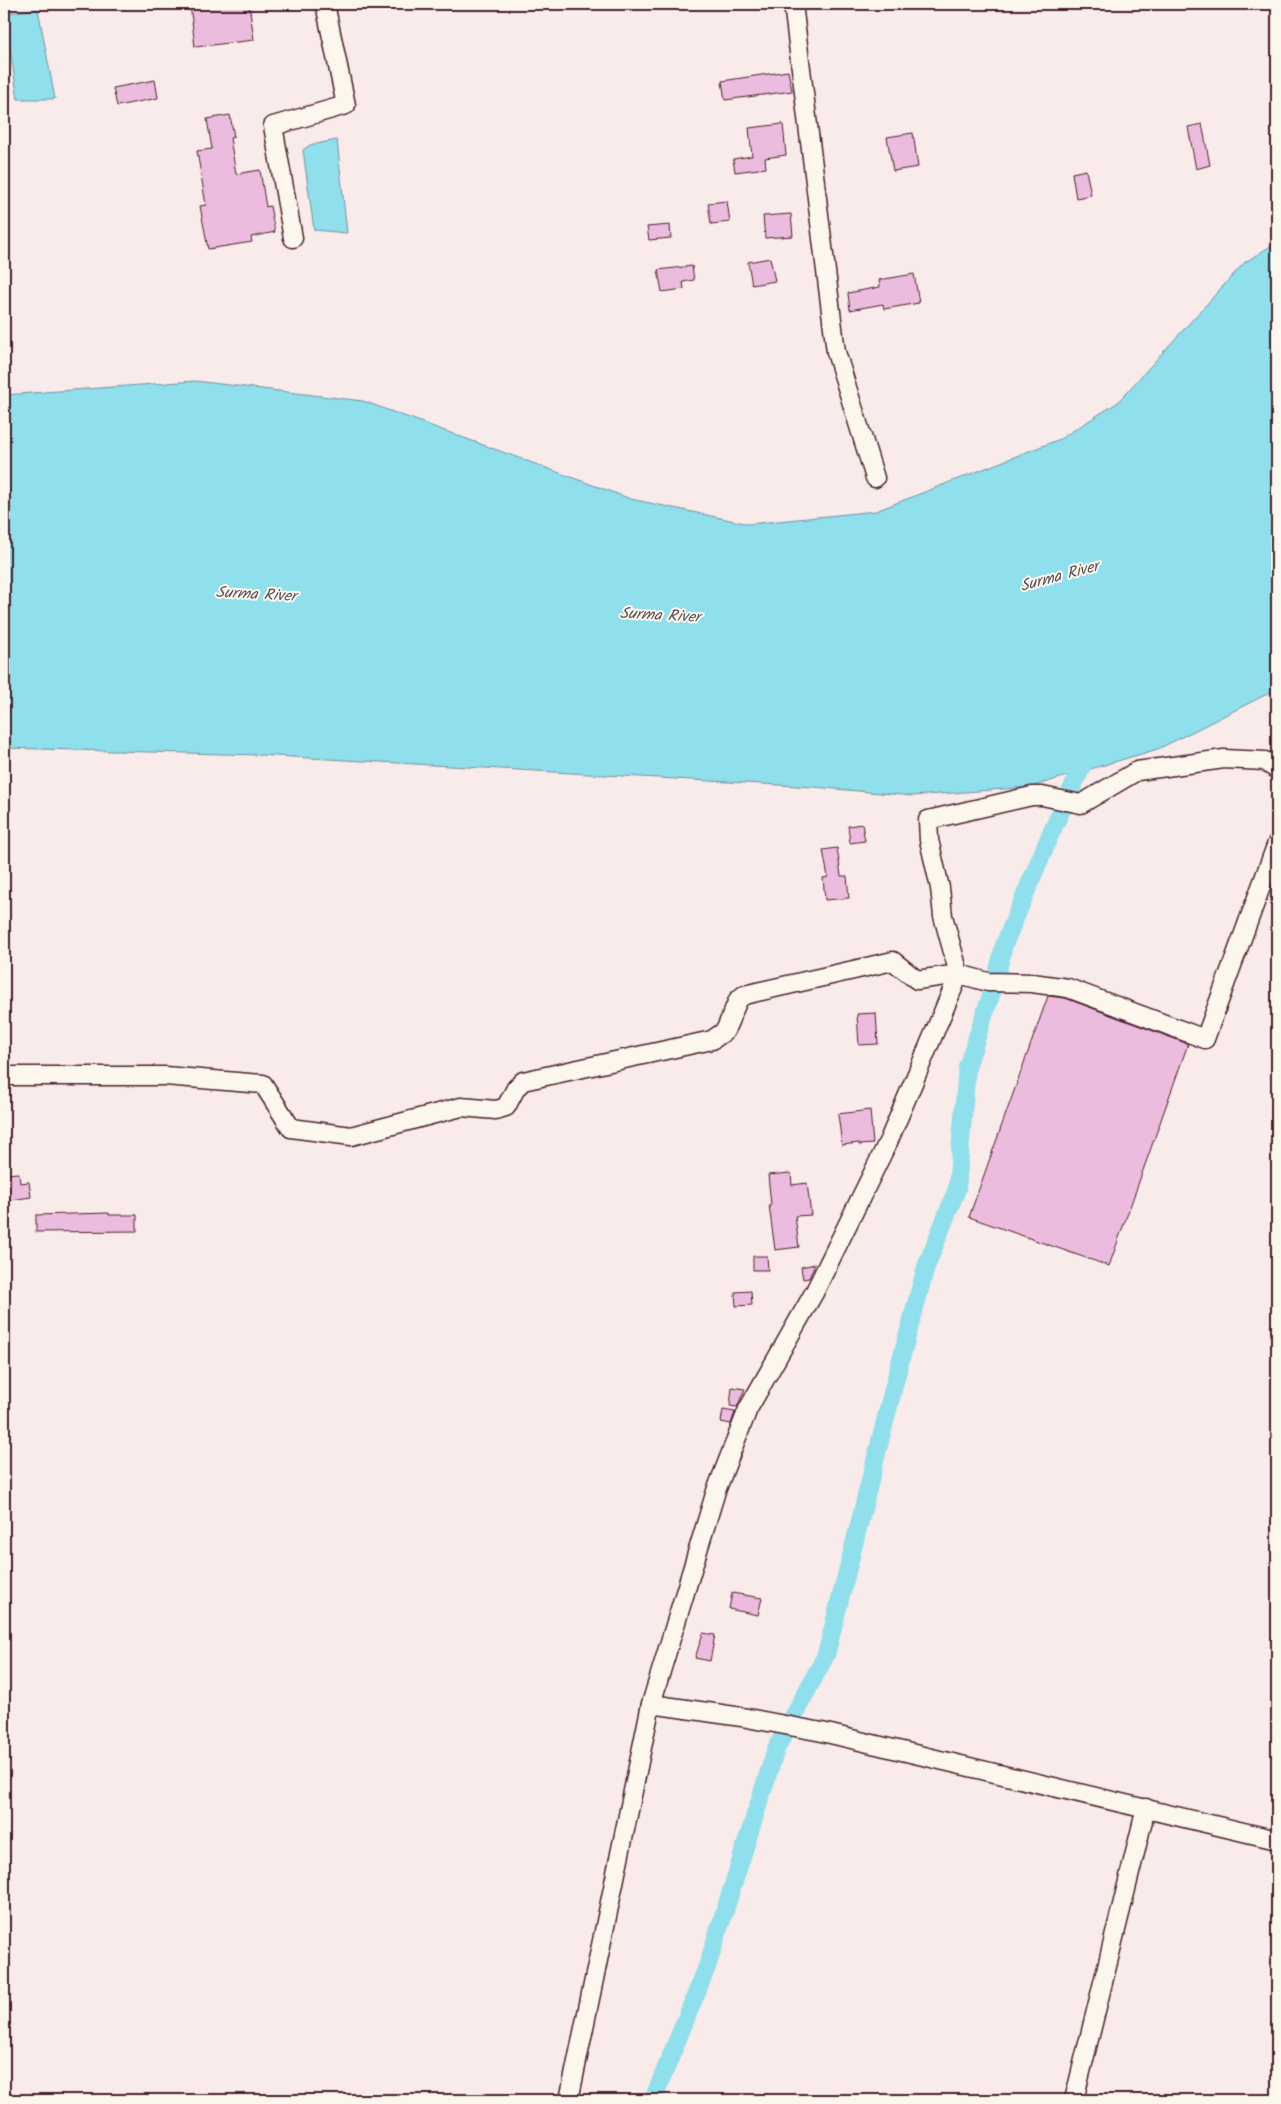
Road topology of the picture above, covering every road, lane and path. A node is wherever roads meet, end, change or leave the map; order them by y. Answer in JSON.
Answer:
{"nodes":[{"id":1,"x":325,"y":4,"type":"edge"},
{"id":2,"x":793,"y":4,"type":"edge"},
{"id":3,"x":293,"y":238,"type":"dead end"},
{"id":4,"x":875,"y":478,"type":"dead end"},
{"id":5,"x":1277,"y":770,"type":"edge"},
{"id":6,"x":1277,"y":843,"type":"edge"},
{"id":7,"x":959,"y":974,"type":"junction"},
{"id":8,"x":4,"y":1076,"type":"edge"},
{"id":9,"x":651,"y":1704,"type":"junction"},
{"id":10,"x":1146,"y":1808,"type":"junction"},
{"id":11,"x":1277,"y":1840,"type":"edge"},
{"id":12,"x":569,"y":2100,"type":"edge"},
{"id":13,"x":1074,"y":2100,"type":"edge"}],
"edges":[{"from":1,"to":3,"type":"street"},
{"from":2,"to":4,"type":"street"},
{"from":5,"to":7,"type":"street"},
{"from":6,"to":7,"type":"street"},
{"from":7,"to":8,"type":"street"},
{"from":7,"to":9,"type":"street"},
{"from":9,"to":10,"type":"street"},
{"from":9,"to":12,"type":"street"},
{"from":10,"to":11,"type":"street"},
{"from":10,"to":13,"type":"street"}]}
